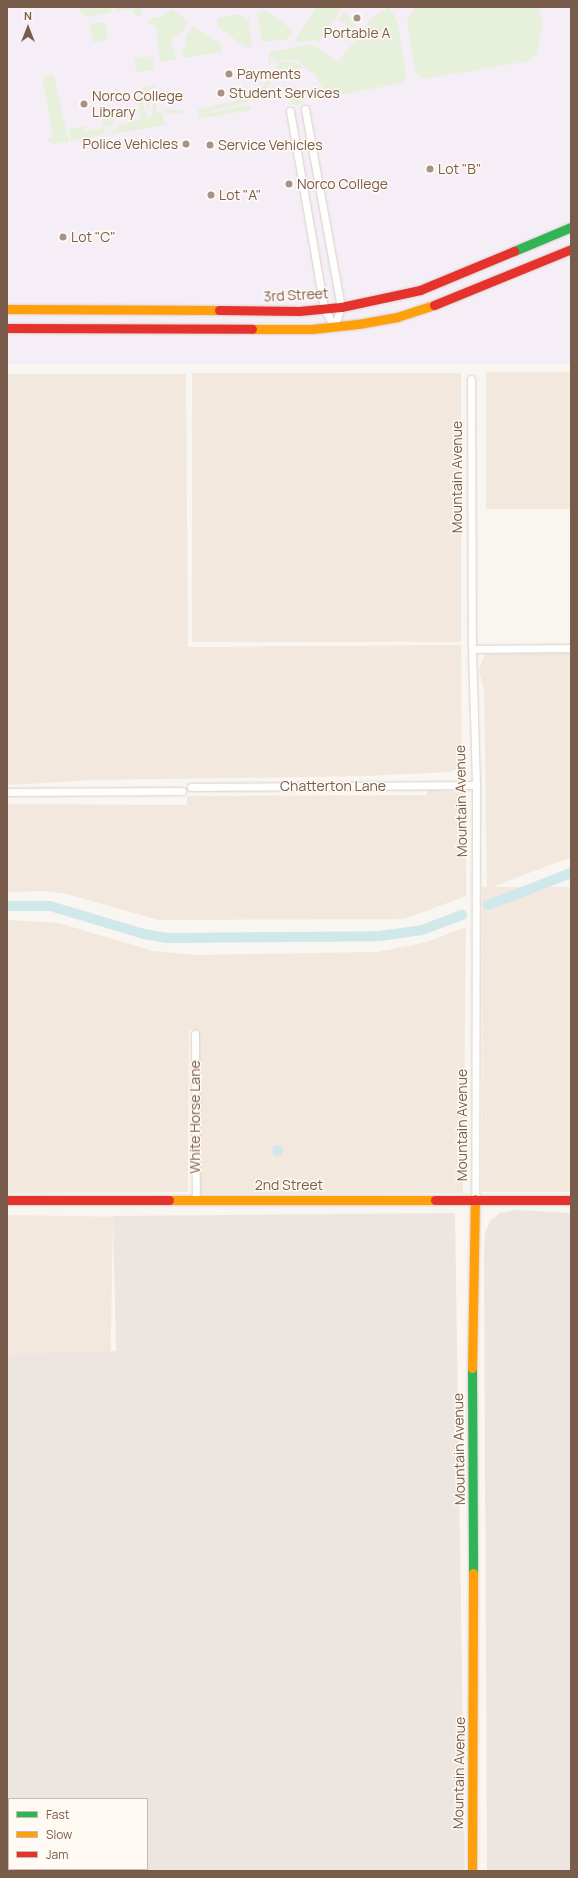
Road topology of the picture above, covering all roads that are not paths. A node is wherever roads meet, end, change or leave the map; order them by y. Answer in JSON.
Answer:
{"nodes":[{"id":1,"x":305,"y":109,"type":"dead end"},
{"id":2,"x":290,"y":111,"type":"dead end"},
{"id":3,"x":571,"y":227,"type":"edge"},
{"id":4,"x":571,"y":249,"type":"edge"},
{"id":5,"x":340,"y":307,"type":"junction"},
{"id":6,"x":324,"y":308,"type":"junction"},
{"id":7,"x":7,"y":309,"type":"edge"},
{"id":8,"x":334,"y":327,"type":"junction"},
{"id":9,"x":7,"y":328,"type":"edge"},
{"id":10,"x":471,"y":379,"type":"dead end"},
{"id":11,"x":571,"y":648,"type":"edge"},
{"id":12,"x":472,"y":649,"type":"junction"},
{"id":13,"x":476,"y":785,"type":"junction"},
{"id":14,"x":191,"y":787,"type":"dead end"},
{"id":15,"x":182,"y":791,"type":"dead end"},
{"id":16,"x":7,"y":792,"type":"edge"},
{"id":17,"x":195,"y":1034,"type":"dead end"},
{"id":18,"x":196,"y":1199,"type":"junction"},
{"id":19,"x":475,"y":1199,"type":"junction"},
{"id":20,"x":7,"y":1200,"type":"edge"},
{"id":21,"x":571,"y":1200,"type":"edge"},
{"id":22,"x":472,"y":1871,"type":"edge"}],
"edges":[{"from":1,"to":5,"type":"street"},
{"from":2,"to":6,"type":"street"},
{"from":3,"to":5,"type":"street","name":"3rd Street"},
{"from":4,"to":8,"type":"street"},
{"from":5,"to":6,"type":"street","name":"3rd Street"},
{"from":5,"to":8,"type":"street"},
{"from":6,"to":7,"type":"street","name":"3rd Street"},
{"from":6,"to":8,"type":"street"},
{"from":8,"to":9,"type":"street"},
{"from":10,"to":12,"type":"street","name":"Mountain Avenue"},
{"from":11,"to":12,"type":"street"},
{"from":12,"to":13,"type":"street","name":"Mountain Avenue"},
{"from":13,"to":14,"type":"street","name":"Chatterton Lane"},
{"from":13,"to":19,"type":"street","name":"Mountain Avenue"},
{"from":15,"to":16,"type":"street"},
{"from":17,"to":18,"type":"street","name":"White Horse Lane"},
{"from":18,"to":19,"type":"street","name":"2nd Street"},
{"from":18,"to":20,"type":"street","name":"2nd Street"},
{"from":19,"to":21,"type":"street","name":"2nd Street"},
{"from":19,"to":22,"type":"street","name":"Mountain Avenue"}]}
